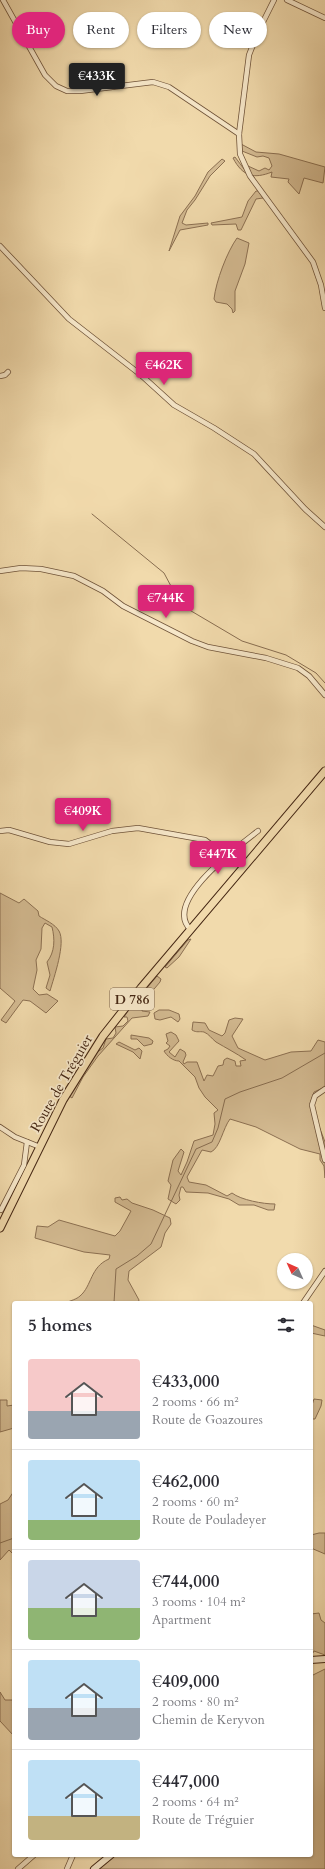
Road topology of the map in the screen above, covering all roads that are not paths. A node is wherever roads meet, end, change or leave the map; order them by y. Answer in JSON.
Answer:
{"nodes":[{"id":1,"x":3,"y":0,"type":"edge"},
{"id":2,"x":274,"y":0,"type":"edge"},
{"id":3,"x":287,"y":0,"type":"edge"},
{"id":4,"x":325,"y":18,"type":"edge"},
{"id":5,"x":239,"y":134,"type":"junction"},
{"id":6,"x":0,"y":246,"type":"edge"},
{"id":7,"x":325,"y":308,"type":"edge"},
{"id":8,"x":8,"y":372,"type":"dead end"},
{"id":9,"x":0,"y":376,"type":"edge"},
{"id":10,"x":325,"y":527,"type":"edge"},
{"id":11,"x":0,"y":571,"type":"edge"},
{"id":12,"x":325,"y":695,"type":"edge"},
{"id":13,"x":325,"y":771,"type":"edge"},
{"id":14,"x":0,"y":831,"type":"edge"},
{"id":15,"x":258,"y":831,"type":"dead end"},
{"id":16,"x":225,"y":858,"type":"junction"},
{"id":17,"x":191,"y":930,"type":"junction"},
{"id":18,"x":325,"y":1089,"type":"edge"},
{"id":19,"x":0,"y":1126,"type":"edge"},
{"id":20,"x":27,"y":1142,"type":"junction"},
{"id":21,"x":40,"y":1147,"type":"junction"},
{"id":22,"x":325,"y":1160,"type":"edge"},
{"id":23,"x":0,"y":1210,"type":"edge"},
{"id":24,"x":0,"y":1228,"type":"edge"},
{"id":25,"x":325,"y":1271,"type":"edge"},
{"id":26,"x":304,"y":1301,"type":"edge"},
{"id":27,"x":325,"y":1659,"type":"edge"},
{"id":28,"x":313,"y":1660,"type":"edge"},
{"id":29,"x":32,"y":1857,"type":"edge"},
{"id":30,"x":72,"y":1857,"type":"edge"},
{"id":31,"x":109,"y":1857,"type":"edge"},
{"id":32,"x":18,"y":1869,"type":"edge"},
{"id":33,"x":67,"y":1869,"type":"edge"},
{"id":34,"x":94,"y":1869,"type":"edge"}],
"edges":[{"from":1,"to":5,"type":"street"},
{"from":2,"to":5,"type":"street"},
{"from":3,"to":4,"type":"street"},
{"from":5,"to":7,"type":"street"},
{"from":6,"to":10,"type":"street"},
{"from":8,"to":9,"type":"street"},
{"from":11,"to":12,"type":"street"},
{"from":13,"to":17,"type":"main road","name":"Route de Tréguier","number":"D 786"},
{"from":14,"to":16,"type":"street"},
{"from":15,"to":16,"type":"street"},
{"from":16,"to":17,"type":"street"},
{"from":17,"to":21,"type":"main road","name":"Route de Tréguier","number":"D 786"},
{"from":18,"to":22,"type":"street"},
{"from":19,"to":20,"type":"street"},
{"from":20,"to":21,"type":"street"},
{"from":20,"to":23,"type":"street"},
{"from":21,"to":24,"type":"main road","name":"Route de Tréguier","number":"D 786"},
{"from":25,"to":26,"type":"street"},
{"from":27,"to":28,"type":"street"},
{"from":29,"to":32,"type":"street"},
{"from":30,"to":33,"type":"street"},
{"from":31,"to":34,"type":"street"}]}
